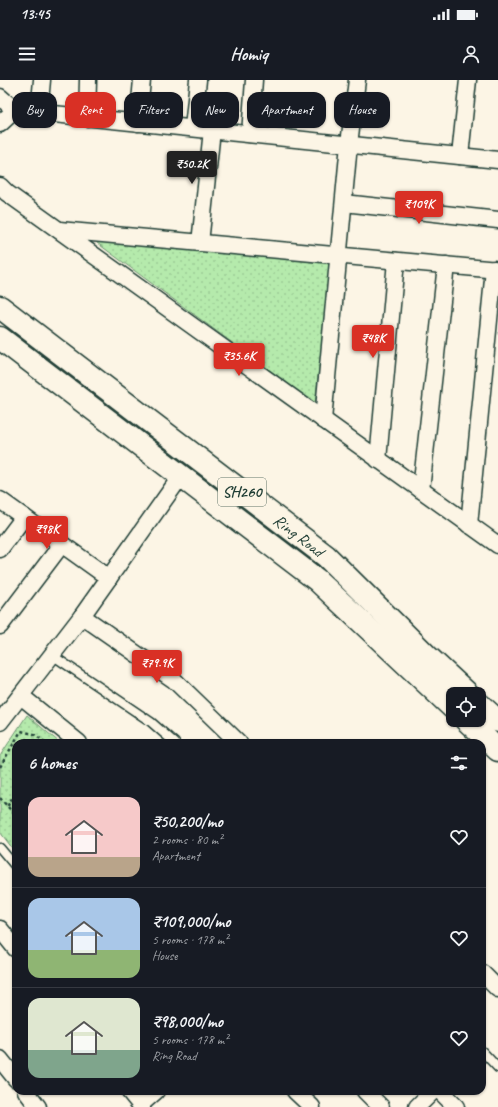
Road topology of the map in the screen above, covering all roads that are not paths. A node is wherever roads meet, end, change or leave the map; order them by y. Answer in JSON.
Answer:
{"nodes":[{"id":1,"x":42,"y":80,"type":"edge"},
{"id":2,"x":88,"y":80,"type":"edge"},
{"id":3,"x":142,"y":80,"type":"edge"},
{"id":4,"x":198,"y":80,"type":"edge"},
{"id":5,"x":254,"y":80,"type":"edge"},
{"id":6,"x":357,"y":80,"type":"edge"},
{"id":7,"x":468,"y":80,"type":"edge"},
{"id":8,"x":41,"y":92,"type":"edge"},
{"id":9,"x":87,"y":92,"type":"edge"},
{"id":10,"x":141,"y":92,"type":"edge"},
{"id":11,"x":197,"y":92,"type":"edge"},
{"id":12,"x":0,"y":97,"type":"edge"},
{"id":13,"x":12,"y":107,"type":"edge"},
{"id":14,"x":12,"y":113,"type":"edge"},
{"id":15,"x":0,"y":124,"type":"edge"},
{"id":16,"x":193,"y":128,"type":"edge"},
{"id":17,"x":212,"y":130,"type":"junction"},
{"id":18,"x":250,"y":134,"type":"junction"},
{"id":19,"x":349,"y":144,"type":"junction"},
{"id":20,"x":460,"y":156,"type":"junction"},
{"id":21,"x":498,"y":160,"type":"edge"},
{"id":22,"x":0,"y":186,"type":"edge"},
{"id":23,"x":344,"y":203,"type":"junction"},
{"id":24,"x":498,"y":220,"type":"edge"},
{"id":25,"x":58,"y":230,"type":"junction"},
{"id":26,"x":200,"y":243,"type":"junction"},
{"id":27,"x":338,"y":256,"type":"junction"},
{"id":28,"x":396,"y":261,"type":"junction"},
{"id":29,"x":446,"y":265,"type":"junction"},
{"id":30,"x":496,"y":270,"type":"edge"},
{"id":31,"x":0,"y":307,"type":"edge"},
{"id":32,"x":0,"y":338,"type":"edge"},
{"id":33,"x":323,"y":420,"type":"junction"},
{"id":34,"x":378,"y":460,"type":"junction"},
{"id":35,"x":182,"y":476,"type":"junction"},
{"id":36,"x":421,"y":490,"type":"junction"},
{"id":37,"x":0,"y":500,"type":"edge"},
{"id":38,"x":24,"y":517,"type":"junction"},
{"id":39,"x":469,"y":525,"type":"junction"},
{"id":40,"x":62,"y":544,"type":"junction"},
{"id":41,"x":498,"y":545,"type":"edge"},
{"id":42,"x":0,"y":549,"type":"edge"},
{"id":43,"x":109,"y":578,"type":"junction"},
{"id":44,"x":82,"y":616,"type":"junction"},
{"id":45,"x":0,"y":626,"type":"edge"},
{"id":46,"x":52,"y":655,"type":"junction"},
{"id":47,"x":460,"y":687,"type":"edge"},
{"id":48,"x":21,"y":696,"type":"junction"},
{"id":49,"x":446,"y":701,"type":"edge"},
{"id":50,"x":486,"y":710,"type":"edge"},
{"id":51,"x":498,"y":721,"type":"edge"},
{"id":52,"x":0,"y":722,"type":"edge"},
{"id":53,"x":473,"y":727,"type":"edge"},
{"id":54,"x":74,"y":739,"type":"edge"},
{"id":55,"x":171,"y":739,"type":"edge"},
{"id":56,"x":235,"y":739,"type":"edge"},
{"id":57,"x":498,"y":750,"type":"edge"},
{"id":58,"x":0,"y":848,"type":"edge"},
{"id":59,"x":12,"y":862,"type":"edge"},
{"id":60,"x":0,"y":929,"type":"edge"},
{"id":61,"x":12,"y":944,"type":"edge"},
{"id":62,"x":486,"y":977,"type":"edge"},
{"id":63,"x":498,"y":989,"type":"edge"},
{"id":64,"x":486,"y":1055,"type":"edge"},
{"id":65,"x":0,"y":1059,"type":"edge"},
{"id":66,"x":498,"y":1068,"type":"edge"},
{"id":67,"x":12,"y":1074,"type":"edge"},
{"id":68,"x":29,"y":1095,"type":"edge"},
{"id":69,"x":132,"y":1095,"type":"edge"},
{"id":70,"x":152,"y":1095,"type":"edge"},
{"id":71,"x":299,"y":1095,"type":"edge"},
{"id":72,"x":369,"y":1095,"type":"edge"},
{"id":73,"x":429,"y":1095,"type":"edge"},
{"id":74,"x":444,"y":1095,"type":"edge"},
{"id":75,"x":141,"y":1106,"type":"edge"},
{"id":76,"x":38,"y":1107,"type":"edge"},
{"id":77,"x":312,"y":1107,"type":"edge"},
{"id":78,"x":381,"y":1107,"type":"edge"},
{"id":79,"x":417,"y":1107,"type":"edge"},
{"id":80,"x":456,"y":1107,"type":"edge"}],
"edges":[{"from":1,"to":8,"type":"street"},
{"from":2,"to":9,"type":"street"},
{"from":3,"to":10,"type":"street"},
{"from":4,"to":11,"type":"street"},
{"from":5,"to":18,"type":"street"},
{"from":6,"to":19,"type":"street"},
{"from":7,"to":20,"type":"street"},
{"from":12,"to":13,"type":"street"},
{"from":14,"to":15,"type":"street"},
{"from":16,"to":17,"type":"street"},
{"from":17,"to":18,"type":"street"},
{"from":17,"to":26,"type":"street"},
{"from":18,"to":19,"type":"street"},
{"from":19,"to":20,"type":"street"},
{"from":19,"to":23,"type":"street"},
{"from":20,"to":21,"type":"street"},
{"from":22,"to":25,"type":"street"},
{"from":23,"to":24,"type":"street"},
{"from":23,"to":27,"type":"street"},
{"from":25,"to":26,"type":"street"},
{"from":25,"to":33,"type":"street"},
{"from":26,"to":27,"type":"street"},
{"from":27,"to":28,"type":"street"},
{"from":27,"to":33,"type":"street"},
{"from":28,"to":29,"type":"street"},
{"from":28,"to":34,"type":"street"},
{"from":29,"to":30,"type":"street"},
{"from":29,"to":36,"type":"street"},
{"from":30,"to":39,"type":"street"},
{"from":31,"to":47,"type":"highway","name":"Ring Road","number":"SH260"},
{"from":32,"to":35,"type":"highway","name":"Ring Road","number":"SH260"},
{"from":33,"to":34,"type":"street"},
{"from":34,"to":36,"type":"street"},
{"from":35,"to":43,"type":"street"},
{"from":35,"to":49,"type":"highway","name":"Ring Road","number":"SH260"},
{"from":36,"to":39,"type":"street"},
{"from":37,"to":38,"type":"street"},
{"from":38,"to":40,"type":"street"},
{"from":38,"to":42,"type":"street"},
{"from":39,"to":41,"type":"street"},
{"from":40,"to":43,"type":"street"},
{"from":40,"to":45,"type":"street"},
{"from":43,"to":44,"type":"street"},
{"from":44,"to":46,"type":"street"},
{"from":44,"to":56,"type":"street"},
{"from":46,"to":48,"type":"street"},
{"from":46,"to":55,"type":"lane"},
{"from":48,"to":52,"type":"street"},
{"from":48,"to":54,"type":"street"},
{"from":50,"to":51,"type":"highway"},
{"from":53,"to":57,"type":"highway"},
{"from":58,"to":59,"type":"lane"},
{"from":60,"to":61,"type":"street"},
{"from":62,"to":63,"type":"street"},
{"from":64,"to":66,"type":"lane"},
{"from":65,"to":67,"type":"street"},
{"from":68,"to":76,"type":"street"},
{"from":69,"to":75,"type":"street"},
{"from":70,"to":75,"type":"street"},
{"from":71,"to":77,"type":"street"},
{"from":72,"to":78,"type":"street"},
{"from":73,"to":79,"type":"street"},
{"from":74,"to":80,"type":"street"}]}
